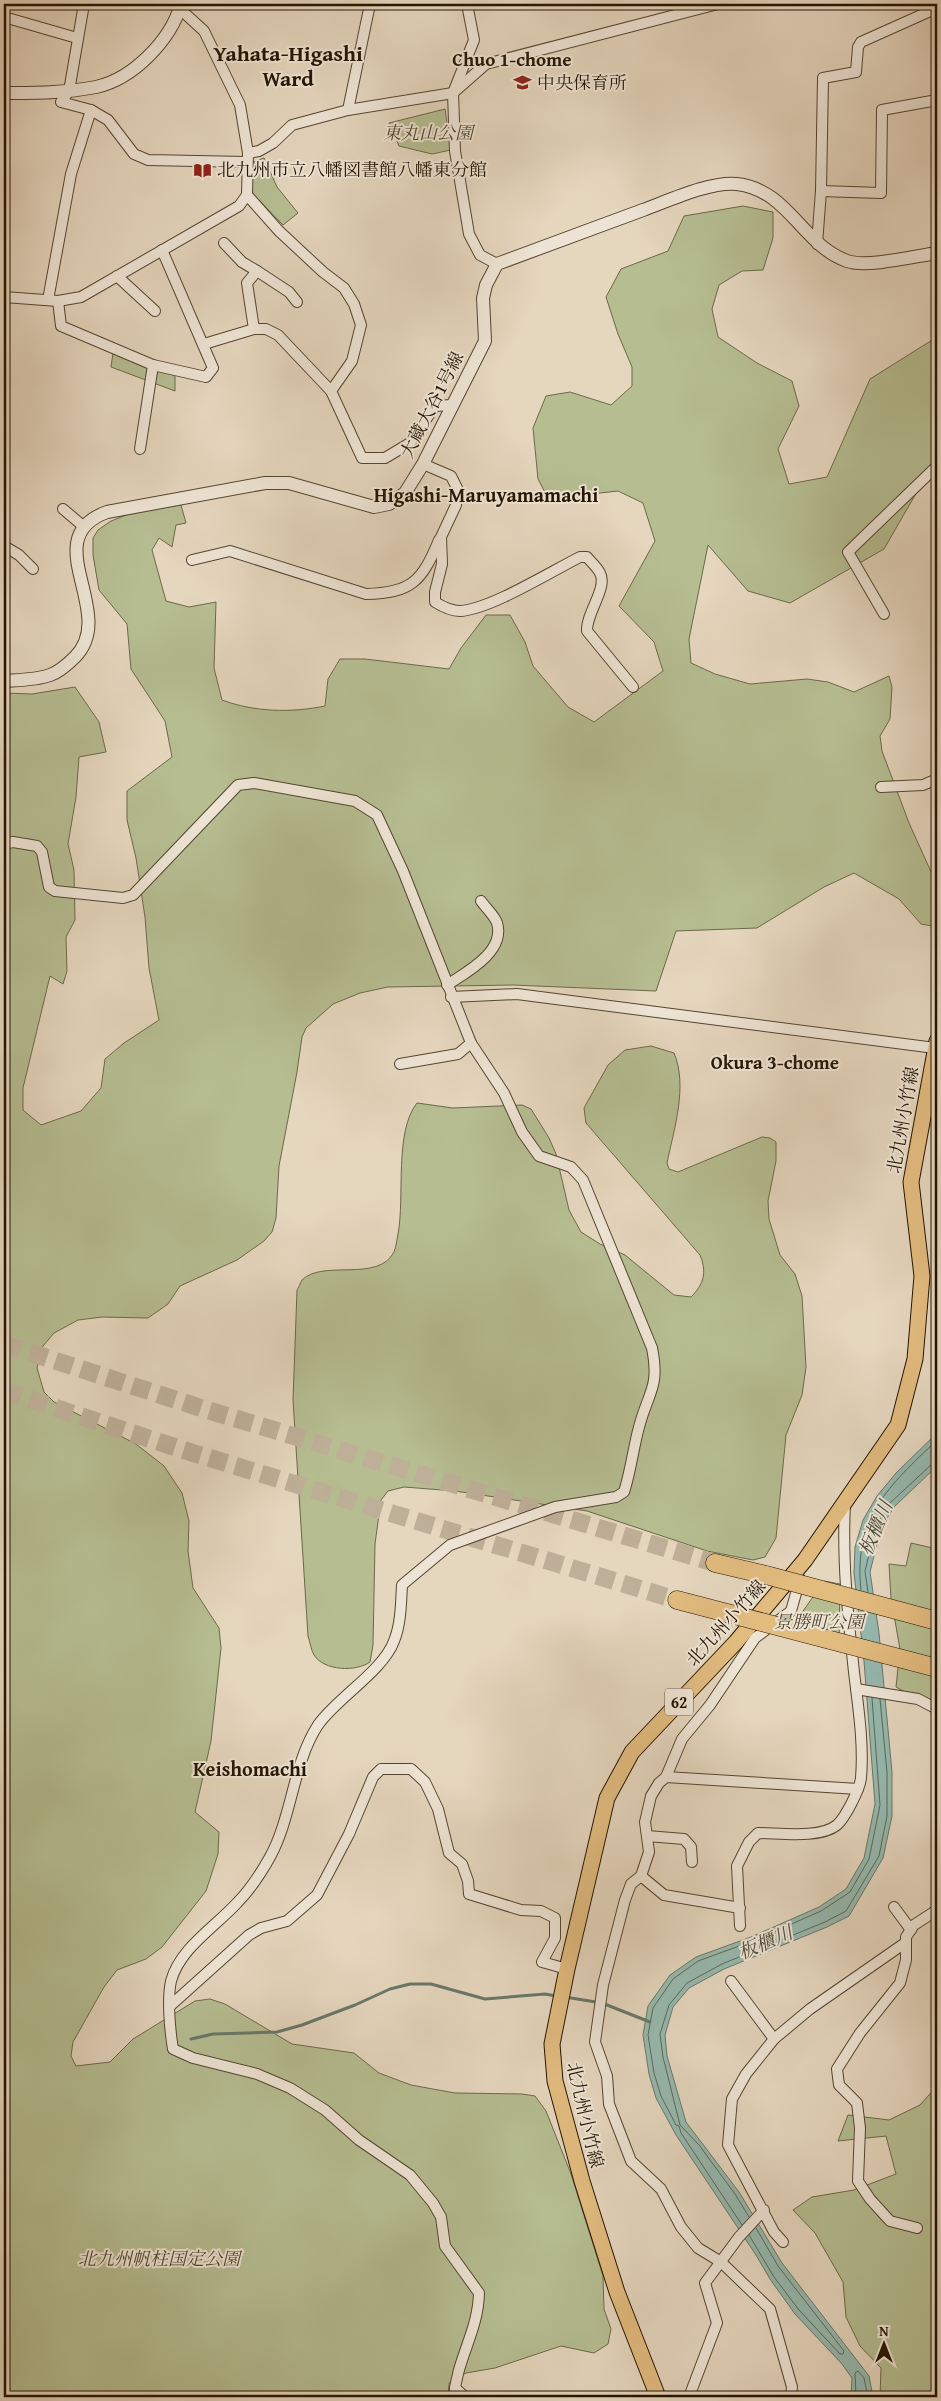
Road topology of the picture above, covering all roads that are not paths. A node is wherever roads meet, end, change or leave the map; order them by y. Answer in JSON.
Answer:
{"nodes":[{"id":1,"x":84,"y":4,"type":"edge"},
{"id":2,"x":370,"y":4,"type":"edge"},
{"id":3,"x":467,"y":4,"type":"edge"},
{"id":4,"x":718,"y":4,"type":"edge"},
{"id":5,"x":180,"y":6,"type":"edge"},
{"id":6,"x":937,"y":8,"type":"edge"},
{"id":7,"x":4,"y":17,"type":"edge"},
{"id":8,"x":77,"y":38,"type":"junction"},
{"id":9,"x":68,"y":91,"type":"junction"},
{"id":10,"x":4,"y":93,"type":"edge"},
{"id":11,"x":454,"y":93,"type":"junction"},
{"id":12,"x":937,"y":100,"type":"edge"},
{"id":13,"x":91,"y":110,"type":"junction"},
{"id":14,"x":348,"y":110,"type":"junction"},
{"id":15,"x":247,"y":157,"type":"junction"},
{"id":16,"x":821,"y":190,"type":"junction"},
{"id":17,"x":247,"y":196,"type":"junction"},
{"id":18,"x":224,"y":243,"type":"dead end"},
{"id":19,"x":817,"y":244,"type":"junction"},
{"id":20,"x":162,"y":250,"type":"junction"},
{"id":21,"x":937,"y":253,"type":"edge"},
{"id":22,"x":497,"y":264,"type":"junction"},
{"id":23,"x":257,"y":271,"type":"junction"},
{"id":24,"x":117,"y":276,"type":"junction"},
{"id":25,"x":4,"y":297,"type":"edge"},
{"id":26,"x":53,"y":300,"type":"junction"},
{"id":27,"x":297,"y":302,"type":"dead end"},
{"id":28,"x":155,"y":311,"type":"dead end"},
{"id":29,"x":254,"y":329,"type":"junction"},
{"id":30,"x":204,"y":344,"type":"junction"},
{"id":31,"x":153,"y":365,"type":"junction"},
{"id":32,"x":331,"y":391,"type":"junction"},
{"id":33,"x":452,"y":405,"type":"junction"},
{"id":34,"x":140,"y":449,"type":"dead end"},
{"id":35,"x":423,"y":464,"type":"junction"},
{"id":36,"x":937,"y":466,"type":"edge"},
{"id":37,"x":63,"y":509,"type":"dead end"},
{"id":38,"x":83,"y":526,"type":"junction"},
{"id":39,"x":441,"y":537,"type":"junction"},
{"id":40,"x":4,"y":546,"type":"edge"},
{"id":41,"x":192,"y":560,"type":"dead end"},
{"id":42,"x":33,"y":569,"type":"dead end"},
{"id":43,"x":884,"y":614,"type":"dead end"},
{"id":44,"x":4,"y":681,"type":"edge"},
{"id":45,"x":633,"y":687,"type":"dead end"},
{"id":46,"x":937,"y":779,"type":"edge"},
{"id":47,"x":881,"y":787,"type":"dead end"},
{"id":48,"x":4,"y":844,"type":"edge"},
{"id":49,"x":481,"y":901,"type":"dead end"},
{"id":50,"x":447,"y":985,"type":"junction"},
{"id":51,"x":451,"y":997,"type":"junction"},
{"id":52,"x":470,"y":1043,"type":"junction"},
{"id":53,"x":936,"y":1045,"type":"edge"},
{"id":54,"x":400,"y":1064,"type":"dead end"},
{"id":55,"x":845,"y":1503,"type":"junction"},
{"id":56,"x":805,"y":1560,"type":"junction"},
{"id":57,"x":716,"y":1563,"type":"tunnel mouth"},
{"id":58,"x":677,"y":1600,"type":"tunnel mouth"},
{"id":59,"x":937,"y":1621,"type":"edge"},
{"id":60,"x":937,"y":1668,"type":"edge"},
{"id":61,"x":859,"y":1690,"type":"junction"},
{"id":62,"x":937,"y":1709,"type":"edge"},
{"id":63,"x":666,"y":1776,"type":"junction"},
{"id":64,"x":858,"y":1788,"type":"junction"},
{"id":65,"x":647,"y":1836,"type":"junction"},
{"id":66,"x":692,"y":1862,"type":"dead end"},
{"id":67,"x":641,"y":1876,"type":"junction"},
{"id":68,"x":894,"y":1906,"type":"dead end"},
{"id":69,"x":740,"y":1908,"type":"junction"},
{"id":70,"x":937,"y":1910,"type":"edge"},
{"id":71,"x":740,"y":1926,"type":"dead end"},
{"id":72,"x":911,"y":1930,"type":"junction"},
{"id":73,"x":905,"y":1943,"type":"junction"},
{"id":74,"x":567,"y":1969,"type":"junction"},
{"id":75,"x":730,"y":1981,"type":"dead end"},
{"id":76,"x":170,"y":2006,"type":"junction"},
{"id":77,"x":774,"y":2038,"type":"junction"},
{"id":78,"x":764,"y":2210,"type":"junction"},
{"id":79,"x":917,"y":2228,"type":"dead end"},
{"id":80,"x":783,"y":2242,"type":"dead end"},
{"id":81,"x":721,"y":2262,"type":"junction"},
{"id":82,"x":454,"y":2392,"type":"edge"},
{"id":83,"x":465,"y":2397,"type":"edge"},
{"id":84,"x":658,"y":2397,"type":"edge"},
{"id":85,"x":690,"y":2397,"type":"edge"},
{"id":86,"x":791,"y":2397,"type":"edge"}],
"edges":[{"from":1,"to":8,"type":"street"},
{"from":2,"to":14,"type":"street"},
{"from":3,"to":11,"type":"street"},
{"from":4,"to":11,"type":"street"},
{"from":5,"to":9,"type":"street"},
{"from":5,"to":15,"type":"street"},
{"from":6,"to":16,"type":"street"},
{"from":7,"to":8,"type":"street"},
{"from":8,"to":9,"type":"street"},
{"from":9,"to":10,"type":"street"},
{"from":9,"to":13,"type":"street"},
{"from":11,"to":14,"type":"street"},
{"from":11,"to":22,"type":"street"},
{"from":12,"to":16,"type":"street"},
{"from":13,"to":15,"type":"street"},
{"from":13,"to":26,"type":"street"},
{"from":14,"to":15,"type":"street"},
{"from":15,"to":17,"type":"street"},
{"from":16,"to":19,"type":"street"},
{"from":17,"to":20,"type":"street"},
{"from":17,"to":32,"type":"street"},
{"from":18,"to":23,"type":"street"},
{"from":19,"to":21,"type":"street"},
{"from":19,"to":22,"type":"street"},
{"from":20,"to":24,"type":"street"},
{"from":20,"to":30,"type":"street"},
{"from":22,"to":33,"type":"street","name":"大蔵大谷1号線"},
{"from":23,"to":27,"type":"street"},
{"from":23,"to":29,"type":"street"},
{"from":24,"to":26,"type":"street"},
{"from":24,"to":28,"type":"street"},
{"from":25,"to":26,"type":"street"},
{"from":26,"to":31,"type":"street"},
{"from":29,"to":30,"type":"street"},
{"from":29,"to":32,"type":"street"},
{"from":30,"to":31,"type":"street"},
{"from":31,"to":34,"type":"street"},
{"from":32,"to":33,"type":"street"},
{"from":33,"to":35,"type":"street","name":"大蔵大谷1号線"},
{"from":35,"to":38,"type":"street","name":"大蔵大谷1号線"},
{"from":35,"to":39,"type":"street"},
{"from":36,"to":43,"type":"street"},
{"from":37,"to":38,"type":"street"},
{"from":38,"to":44,"type":"street"},
{"from":39,"to":41,"type":"street"},
{"from":39,"to":45,"type":"street"},
{"from":40,"to":42,"type":"street"},
{"from":46,"to":47,"type":"street"},
{"from":48,"to":50,"type":"street"},
{"from":49,"to":50,"type":"street"},
{"from":50,"to":51,"type":"street"},
{"from":51,"to":52,"type":"street"},
{"from":51,"to":53,"type":"street"},
{"from":52,"to":54,"type":"street"},
{"from":52,"to":76,"type":"street"},
{"from":53,"to":55,"type":"main road","name":"北九州小竹線","number":"62"},
{"from":55,"to":56,"type":"main road","name":"北九州小竹線","number":"62"},
{"from":55,"to":61,"type":"street"},
{"from":56,"to":63,"type":"street"},
{"from":56,"to":74,"type":"main road","name":"北九州小竹線","number":"62"},
{"from":57,"to":59,"type":"highway","bridge":true},
{"from":58,"to":60,"type":"highway","bridge":true},
{"from":61,"to":62,"type":"street"},
{"from":61,"to":64,"type":"street"},
{"from":63,"to":64,"type":"street"},
{"from":63,"to":65,"type":"street"},
{"from":64,"to":69,"type":"street"},
{"from":65,"to":66,"type":"street"},
{"from":65,"to":67,"type":"street"},
{"from":67,"to":69,"type":"street"},
{"from":67,"to":81,"type":"street"},
{"from":68,"to":72,"type":"street"},
{"from":69,"to":71,"type":"street"},
{"from":70,"to":72,"type":"street"},
{"from":72,"to":73,"type":"street"},
{"from":73,"to":77,"type":"street"},
{"from":73,"to":79,"type":"street"},
{"from":74,"to":76,"type":"street"},
{"from":74,"to":84,"type":"main road","name":"北九州小竹線","number":"62"},
{"from":75,"to":77,"type":"street"},
{"from":76,"to":82,"type":"street"},
{"from":77,"to":78,"type":"street"},
{"from":78,"to":80,"type":"street"},
{"from":78,"to":81,"type":"street"},
{"from":81,"to":85,"type":"street"},
{"from":81,"to":86,"type":"street"},
{"from":82,"to":83,"type":"street"}]}
